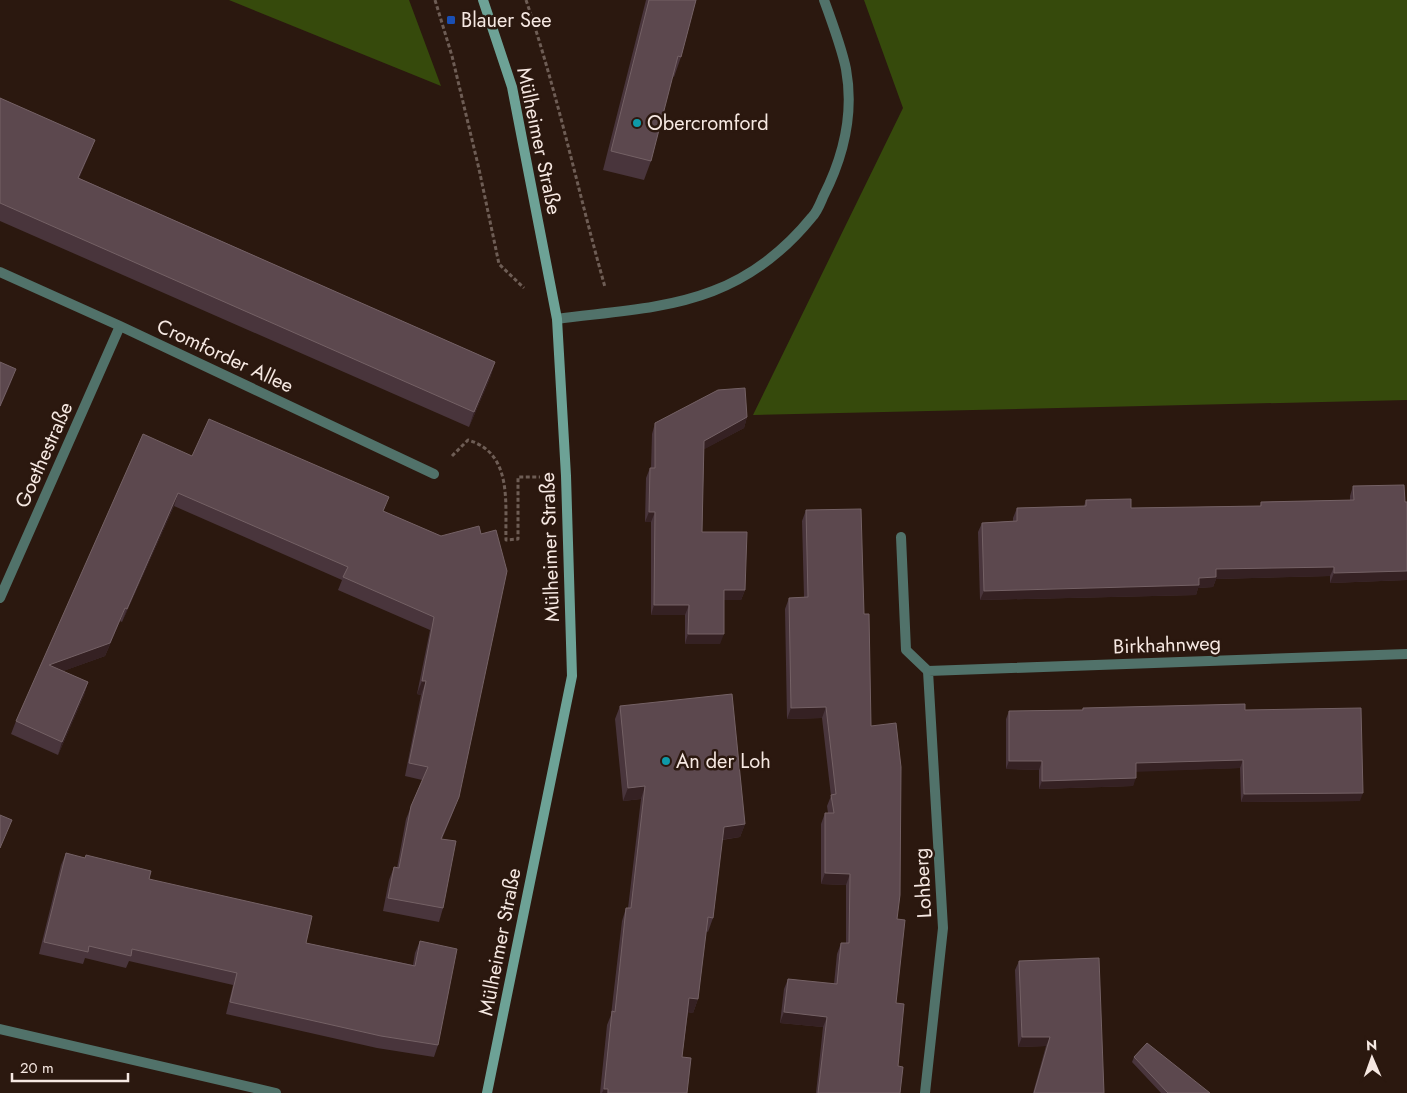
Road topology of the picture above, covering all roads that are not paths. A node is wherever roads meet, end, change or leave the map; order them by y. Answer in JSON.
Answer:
{"nodes":[{"id":1,"x":483,"y":0,"type":"edge"},
{"id":2,"x":824,"y":0,"type":"edge"},
{"id":3,"x":0,"y":272,"type":"edge"},
{"id":4,"x":557,"y":319,"type":"junction"},
{"id":5,"x":120,"y":326,"type":"junction"},
{"id":6,"x":434,"y":474,"type":"road end"},
{"id":7,"x":900,"y":537,"type":"dead end"},
{"id":8,"x":0,"y":598,"type":"edge"},
{"id":9,"x":1407,"y":654,"type":"edge"},
{"id":10,"x":928,"y":671,"type":"junction"},
{"id":11,"x":0,"y":1029,"type":"edge"},
{"id":12,"x":276,"y":1093,"type":"edge"},
{"id":13,"x":487,"y":1093,"type":"edge"},
{"id":14,"x":925,"y":1093,"type":"edge"}],
"edges":[{"from":1,"to":4,"type":"main road","name":"Mülheimer Straße"},
{"from":2,"to":4,"type":"street"},
{"from":3,"to":5,"type":"street","name":"Cromforder Allee"},
{"from":4,"to":13,"type":"main road","name":"Mülheimer Straße"},
{"from":5,"to":6,"type":"street","name":"Cromforder Allee"},
{"from":5,"to":8,"type":"street","name":"Goethestraße"},
{"from":7,"to":10,"type":"street"},
{"from":9,"to":10,"type":"street","name":"Birkhahnweg"},
{"from":10,"to":14,"type":"street","name":"Lohberg"},
{"from":11,"to":12,"type":"street"}]}
